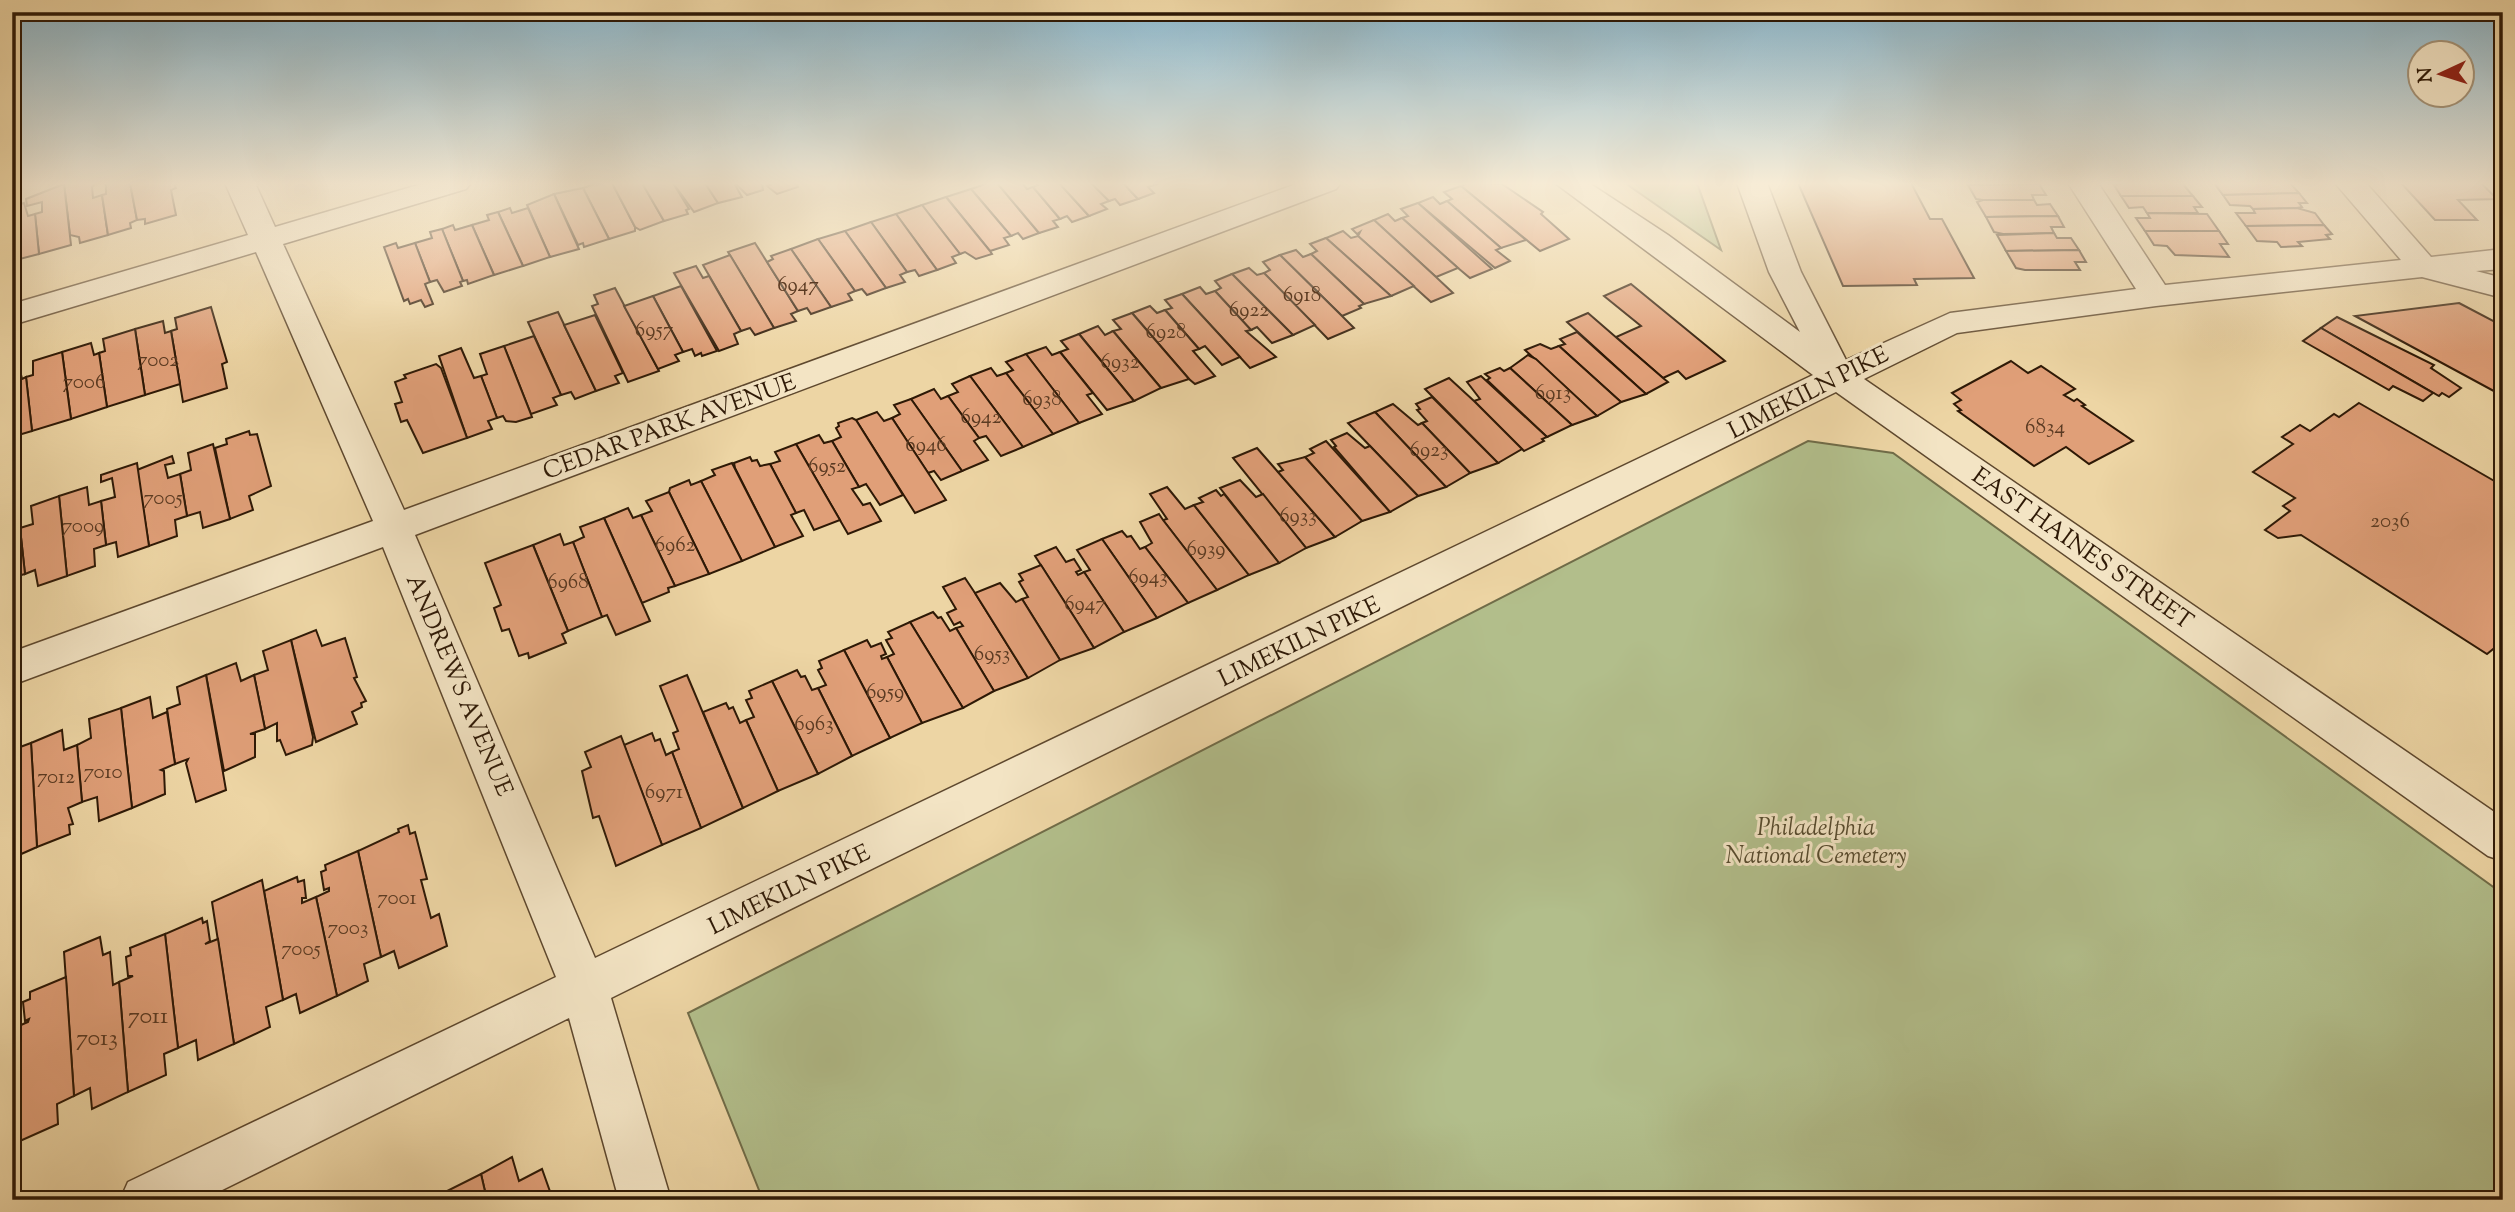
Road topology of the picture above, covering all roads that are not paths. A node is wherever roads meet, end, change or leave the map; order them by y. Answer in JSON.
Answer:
{"nodes":[{"id":1,"x":266,"y":239,"type":"edge"},
{"id":2,"x":264,"y":240,"type":"edge"},
{"id":3,"x":1173,"y":240,"type":"edge"},
{"id":4,"x":1653,"y":240,"type":"edge"},
{"id":5,"x":1773,"y":240,"type":"edge"},
{"id":6,"x":2120,"y":240,"type":"edge"},
{"id":7,"x":2399,"y":240,"type":"edge"},
{"id":8,"x":2503,"y":258,"type":"edge"},
{"id":9,"x":2424,"y":268,"type":"junction"},
{"id":10,"x":2503,"y":288,"type":"edge"},
{"id":11,"x":2156,"y":296,"type":"junction"},
{"id":12,"x":12,"y":315,"type":"edge"},
{"id":13,"x":1839,"y":378,"type":"junction"},
{"id":14,"x":394,"y":528,"type":"junction"},
{"id":15,"x":12,"y":669,"type":"edge"},
{"id":16,"x":2503,"y":842,"type":"edge"},
{"id":17,"x":585,"y":989,"type":"junction"},
{"id":18,"x":146,"y":1200,"type":"edge"},
{"id":19,"x":645,"y":1200,"type":"edge"}],
"edges":[{"from":1,"to":14,"type":"street","name":"ANDREWS AVENUE"},
{"from":2,"to":12,"type":"street"},
{"from":3,"to":14,"type":"street","name":"CEDAR PARK AVENUE"},
{"from":4,"to":13,"type":"street"},
{"from":5,"to":13,"type":"street","name":"EAST HAINES STREET"},
{"from":6,"to":11,"type":"street"},
{"from":7,"to":9,"type":"street"},
{"from":8,"to":9,"type":"street","name":"LIMEKILN PIKE"},
{"from":9,"to":10,"type":"street"},
{"from":9,"to":11,"type":"street","name":"LIMEKILN PIKE"},
{"from":11,"to":13,"type":"street","name":"LIMEKILN PIKE"},
{"from":13,"to":16,"type":"street","name":"EAST HAINES STREET"},
{"from":13,"to":17,"type":"street","name":"LIMEKILN PIKE"},
{"from":14,"to":15,"type":"street","name":"CEDAR PARK AVENUE"},
{"from":14,"to":17,"type":"street","name":"ANDREWS AVENUE"},
{"from":17,"to":18,"type":"street","name":"LIMEKILN PIKE"},
{"from":17,"to":19,"type":"street","name":"ANDREWS AVENUE"}]}
